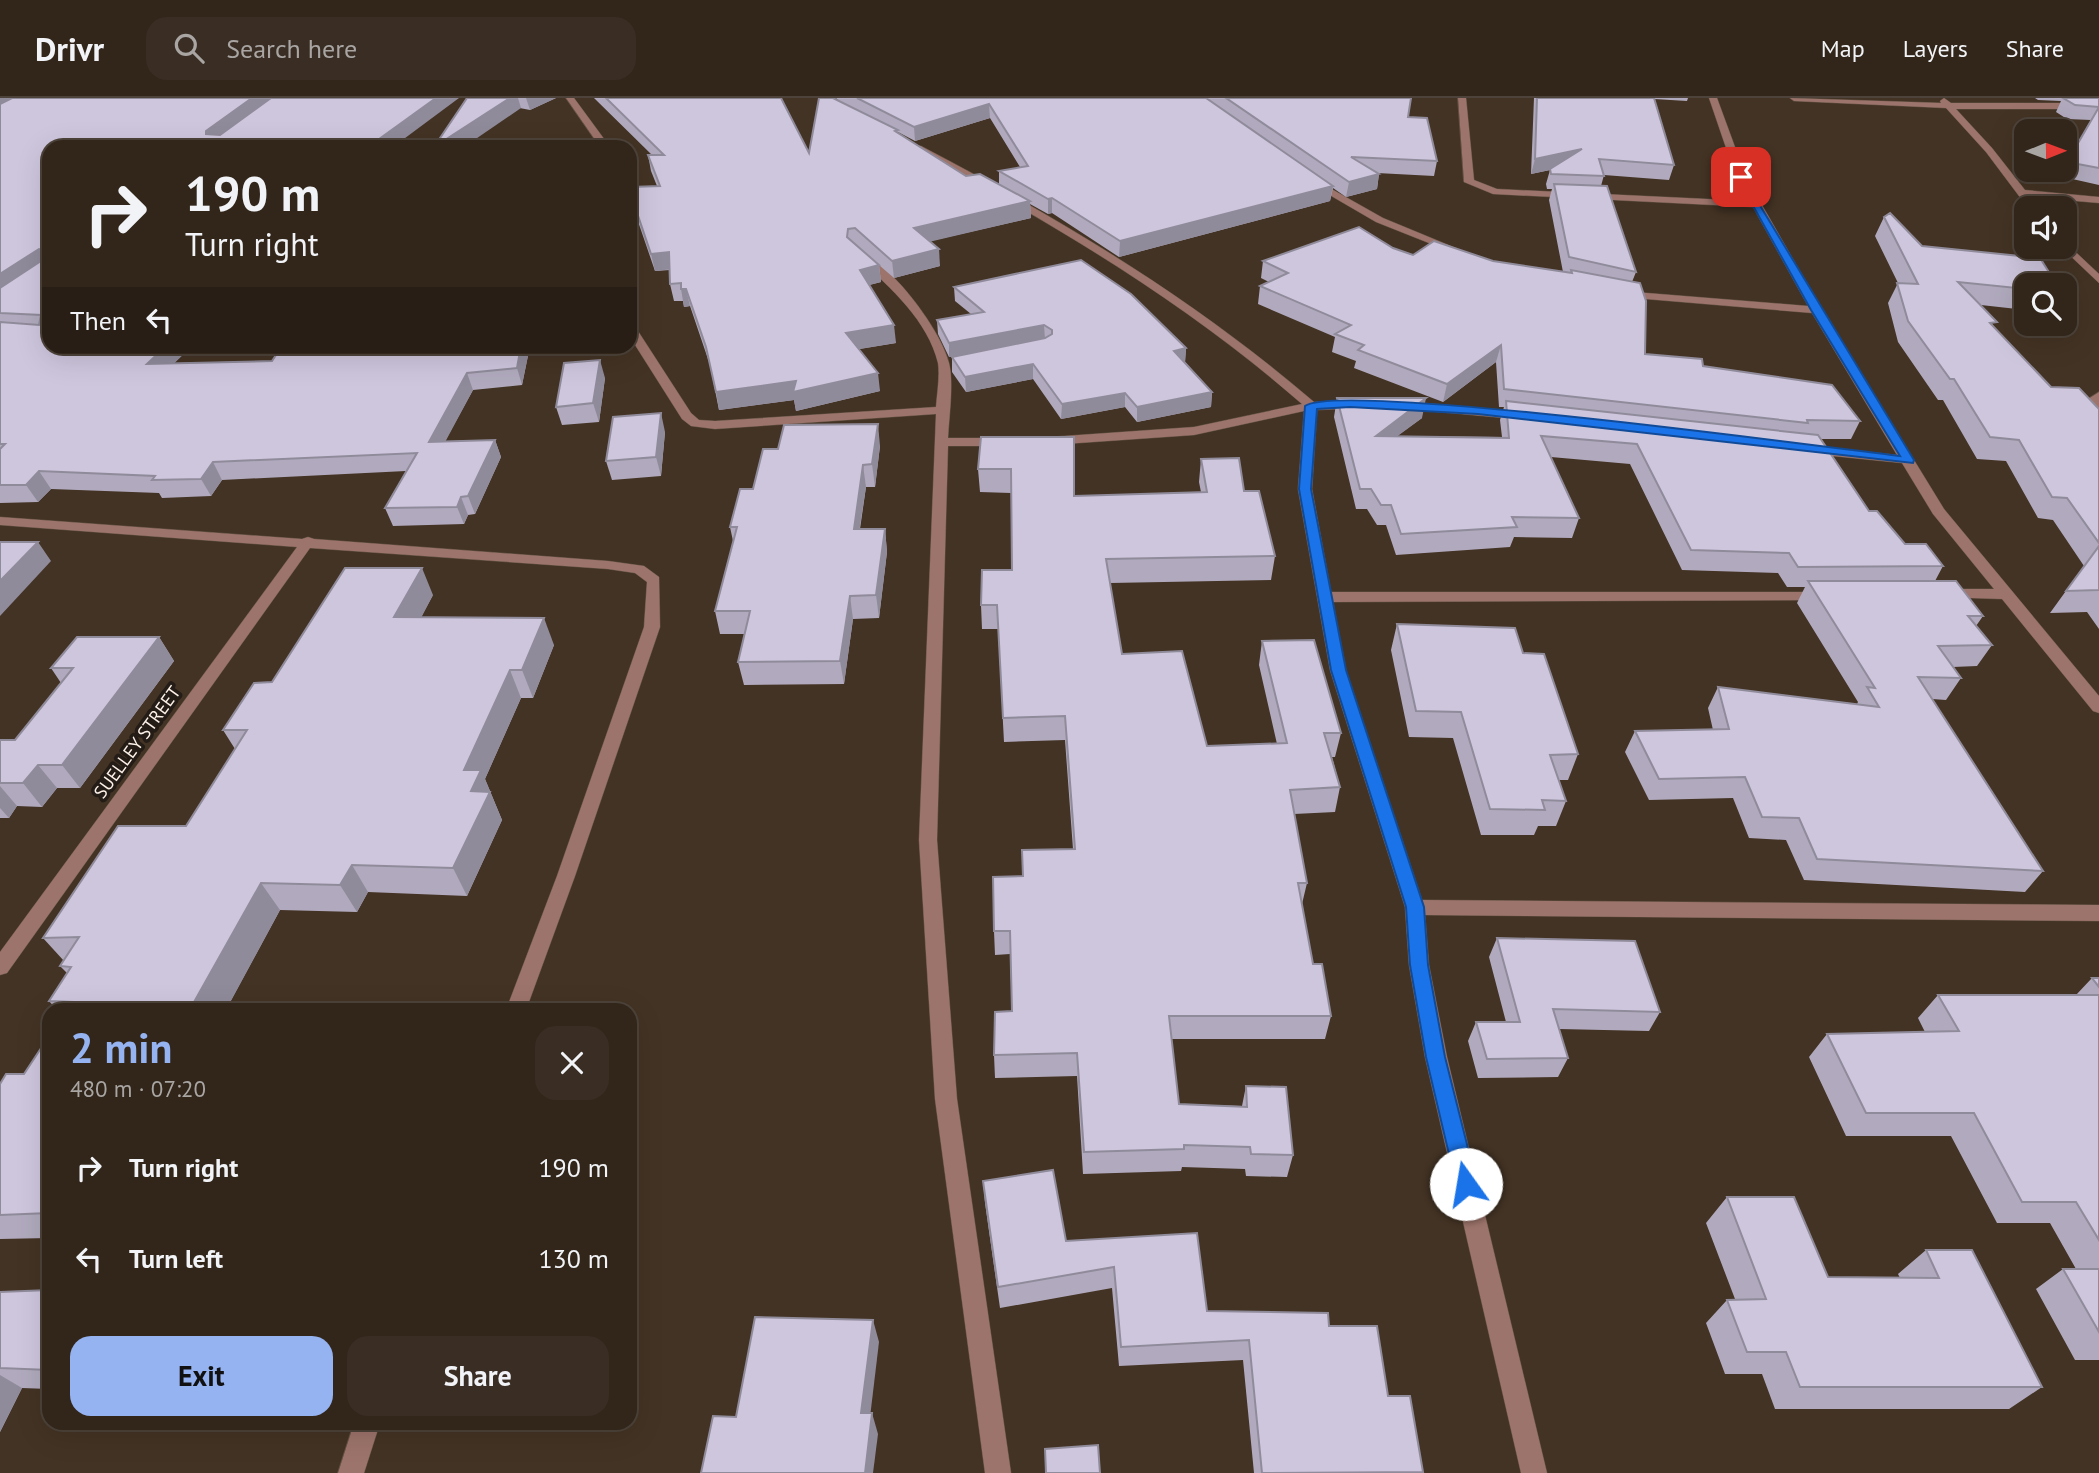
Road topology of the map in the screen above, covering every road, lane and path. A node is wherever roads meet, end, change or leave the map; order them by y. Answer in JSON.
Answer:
{"nodes":[{"id":1,"x":570,"y":98,"type":"edge"},
{"id":2,"x":1462,"y":98,"type":"edge"},
{"id":3,"x":1713,"y":98,"type":"edge"},
{"id":4,"x":1794,"y":98,"type":"edge"},
{"id":5,"x":1945,"y":102,"type":"edge"},
{"id":6,"x":2099,"y":106,"type":"edge"},
{"id":7,"x":600,"y":140,"type":"edge"},
{"id":8,"x":908,"y":143,"type":"edge"},
{"id":9,"x":1306,"y":177,"type":"edge"},
{"id":10,"x":2020,"y":193,"type":"junction"},
{"id":11,"x":2023,"y":196,"type":"edge"},
{"id":12,"x":2099,"y":200,"type":"edge"},
{"id":13,"x":1757,"y":204,"type":"junction"},
{"id":14,"x":855,"y":250,"type":"edge"},
{"id":15,"x":1462,"y":252,"type":"edge"},
{"id":16,"x":2077,"y":258,"type":"edge"},
{"id":17,"x":2099,"y":281,"type":"edge"},
{"id":18,"x":1611,"y":292,"type":"edge"},
{"id":19,"x":1816,"y":310,"type":"junction"},
{"id":20,"x":637,"y":339,"type":"edge"},
{"id":21,"x":2099,"y":396,"type":"edge"},
{"id":22,"x":1311,"y":406,"type":"junction"},
{"id":23,"x":2099,"y":408,"type":"edge"},
{"id":24,"x":942,"y":410,"type":"junction"},
{"id":25,"x":1545,"y":419,"type":"edge"},
{"id":26,"x":942,"y":442,"type":"junction"},
{"id":27,"x":1791,"y":448,"type":"edge"},
{"id":28,"x":1908,"y":460,"type":"junction"},
{"id":29,"x":0,"y":521,"type":"edge"},
{"id":30,"x":307,"y":541,"type":"junction"},
{"id":31,"x":1923,"y":594,"type":"edge"},
{"id":32,"x":2007,"y":594,"type":"junction"},
{"id":33,"x":1840,"y":595,"type":"edge"},
{"id":34,"x":1325,"y":597,"type":"junction"},
{"id":35,"x":2099,"y":707,"type":"edge"},
{"id":36,"x":1415,"y":907,"type":"junction"},
{"id":37,"x":2099,"y":913,"type":"edge"},
{"id":38,"x":0,"y":967,"type":"edge"},
{"id":39,"x":519,"y":1003,"type":"edge"},
{"id":40,"x":366,"y":1430,"type":"edge"},
{"id":41,"x":351,"y":1473,"type":"edge"},
{"id":42,"x":998,"y":1473,"type":"edge"},
{"id":43,"x":1534,"y":1473,"type":"edge"}],
"edges":[{"from":1,"to":7,"type":"street"},
{"from":2,"to":13,"type":"street"},
{"from":3,"to":13,"type":"street"},
{"from":4,"to":5,"type":"street"},
{"from":5,"to":6,"type":"street"},
{"from":5,"to":10,"type":"street"},
{"from":8,"to":22,"type":"street"},
{"from":9,"to":15,"type":"street"},
{"from":10,"to":11,"type":"street"},
{"from":10,"to":12,"type":"street"},
{"from":13,"to":19,"type":"street"},
{"from":14,"to":24,"type":"street"},
{"from":16,"to":17,"type":"street"},
{"from":18,"to":19,"type":"street"},
{"from":19,"to":28,"type":"street"},
{"from":20,"to":24,"type":"street"},
{"from":21,"to":23,"type":"street"},
{"from":22,"to":25,"type":"street"},
{"from":22,"to":26,"type":"street"},
{"from":22,"to":34,"type":"street"},
{"from":24,"to":26,"type":"street"},
{"from":26,"to":42,"type":"street"},
{"from":27,"to":28,"type":"street"},
{"from":28,"to":32,"type":"street"},
{"from":29,"to":30,"type":"street"},
{"from":30,"to":38,"type":"street","name":"SUELLEY STREET"},
{"from":30,"to":39,"type":"street"},
{"from":31,"to":32,"type":"street"},
{"from":32,"to":35,"type":"street"},
{"from":33,"to":34,"type":"street"},
{"from":34,"to":36,"type":"street"},
{"from":36,"to":37,"type":"street"},
{"from":36,"to":43,"type":"street"},
{"from":40,"to":41,"type":"street"}]}
